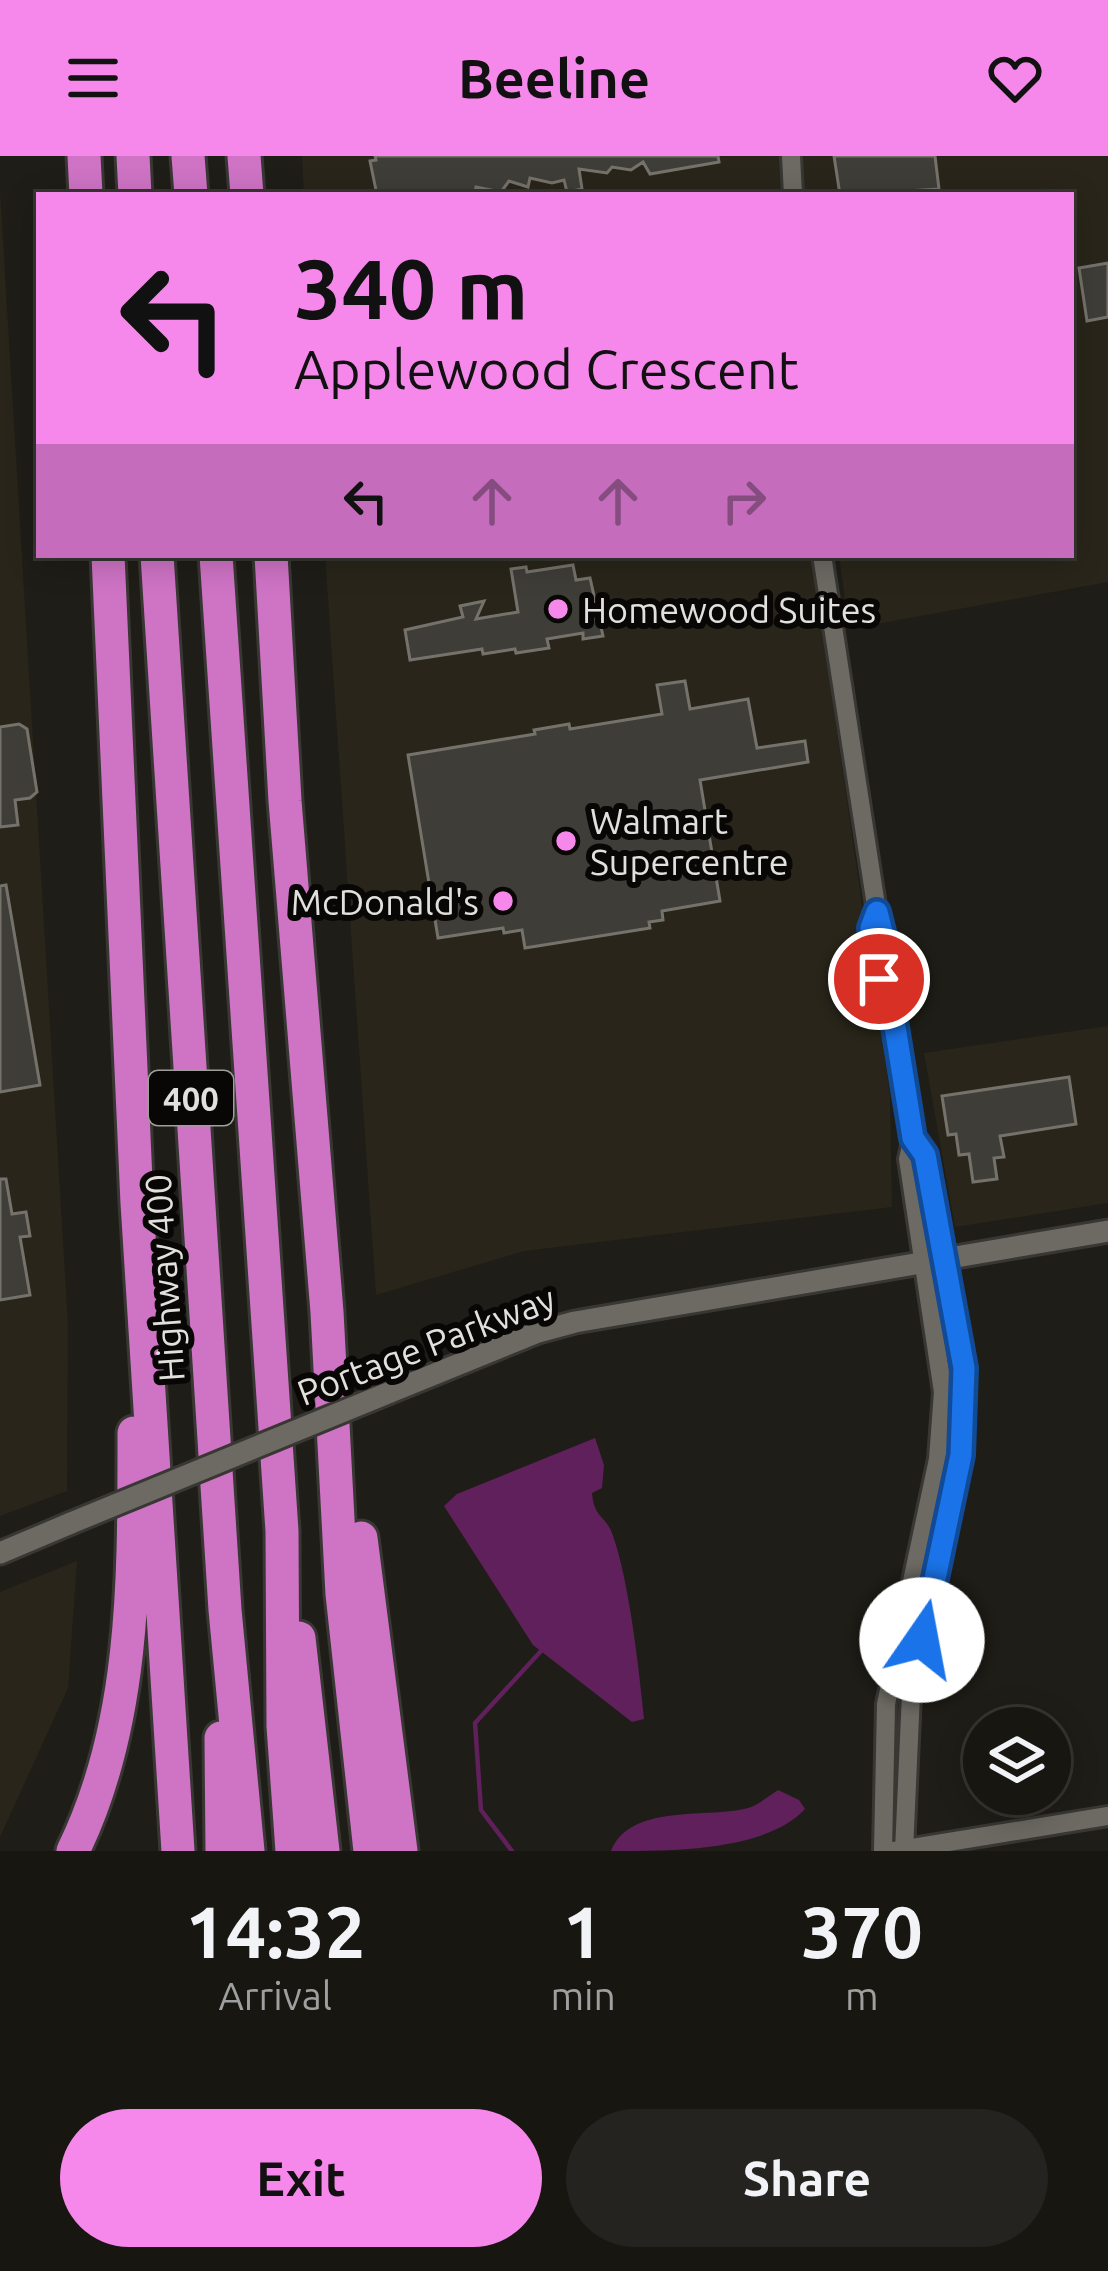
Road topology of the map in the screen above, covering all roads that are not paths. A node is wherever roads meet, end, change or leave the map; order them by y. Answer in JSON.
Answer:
{"nodes":[{"id":1,"x":84,"y":156,"type":"edge"},
{"id":2,"x":133,"y":156,"type":"edge"},
{"id":3,"x":188,"y":156,"type":"edge"},
{"id":4,"x":244,"y":156,"type":"edge"},
{"id":5,"x":791,"y":156,"type":"edge"},
{"id":6,"x":86,"y":192,"type":"edge"},
{"id":7,"x":135,"y":192,"type":"edge"},
{"id":8,"x":191,"y":192,"type":"edge"},
{"id":9,"x":247,"y":192,"type":"edge"},
{"id":10,"x":793,"y":192,"type":"edge"},
{"id":11,"x":108,"y":558,"type":"edge"},
{"id":12,"x":157,"y":558,"type":"edge"},
{"id":13,"x":216,"y":558,"type":"edge"},
{"id":14,"x":272,"y":558,"type":"edge"},
{"id":15,"x":822,"y":558,"type":"edge"},
{"id":16,"x":137,"y":1203,"type":"junction"},
{"id":17,"x":1108,"y":1231,"type":"edge"},
{"id":18,"x":933,"y":1261,"type":"junction"},
{"id":19,"x":327,"y":1312,"type":"junction"},
{"id":20,"x":282,"y":1532,"type":"junction"},
{"id":21,"x":0,"y":1553,"type":"edge"},
{"id":22,"x":225,"y":1610,"type":"junction"},
{"id":23,"x":1108,"y":1816,"type":"edge"},
{"id":24,"x":73,"y":1851,"type":"edge"},
{"id":25,"x":178,"y":1851,"type":"edge"},
{"id":26,"x":221,"y":1851,"type":"edge"},
{"id":27,"x":248,"y":1851,"type":"edge"},
{"id":28,"x":292,"y":1851,"type":"edge"},
{"id":29,"x":323,"y":1851,"type":"edge"},
{"id":30,"x":370,"y":1851,"type":"edge"},
{"id":31,"x":401,"y":1851,"type":"edge"},
{"id":32,"x":896,"y":1851,"type":"edge"}],
"edges":[{"from":1,"to":6,"type":"highway"},
{"from":2,"to":7,"type":"highway"},
{"from":3,"to":8,"type":"highway"},
{"from":4,"to":9,"type":"highway"},
{"from":5,"to":10,"type":"street"},
{"from":11,"to":16,"type":"highway"},
{"from":12,"to":22,"type":"highway","name":"Highway 400","number":"400"},
{"from":13,"to":20,"type":"highway","number":"400"},
{"from":14,"to":19,"type":"highway"},
{"from":15,"to":18,"type":"street"},
{"from":16,"to":24,"type":"highway"},
{"from":16,"to":25,"type":"highway"},
{"from":17,"to":18,"type":"street","name":"Portage Parkway"},
{"from":18,"to":21,"type":"street","name":"Portage Parkway","bridge":true},
{"from":18,"to":32,"type":"street"},
{"from":19,"to":30,"type":"highway"},
{"from":19,"to":31,"type":"highway"},
{"from":20,"to":28,"type":"highway","number":"400"},
{"from":20,"to":29,"type":"highway"},
{"from":22,"to":26,"type":"highway"},
{"from":22,"to":27,"type":"highway","name":"Highway 400","number":"400"},
{"from":23,"to":32,"type":"street"}]}
